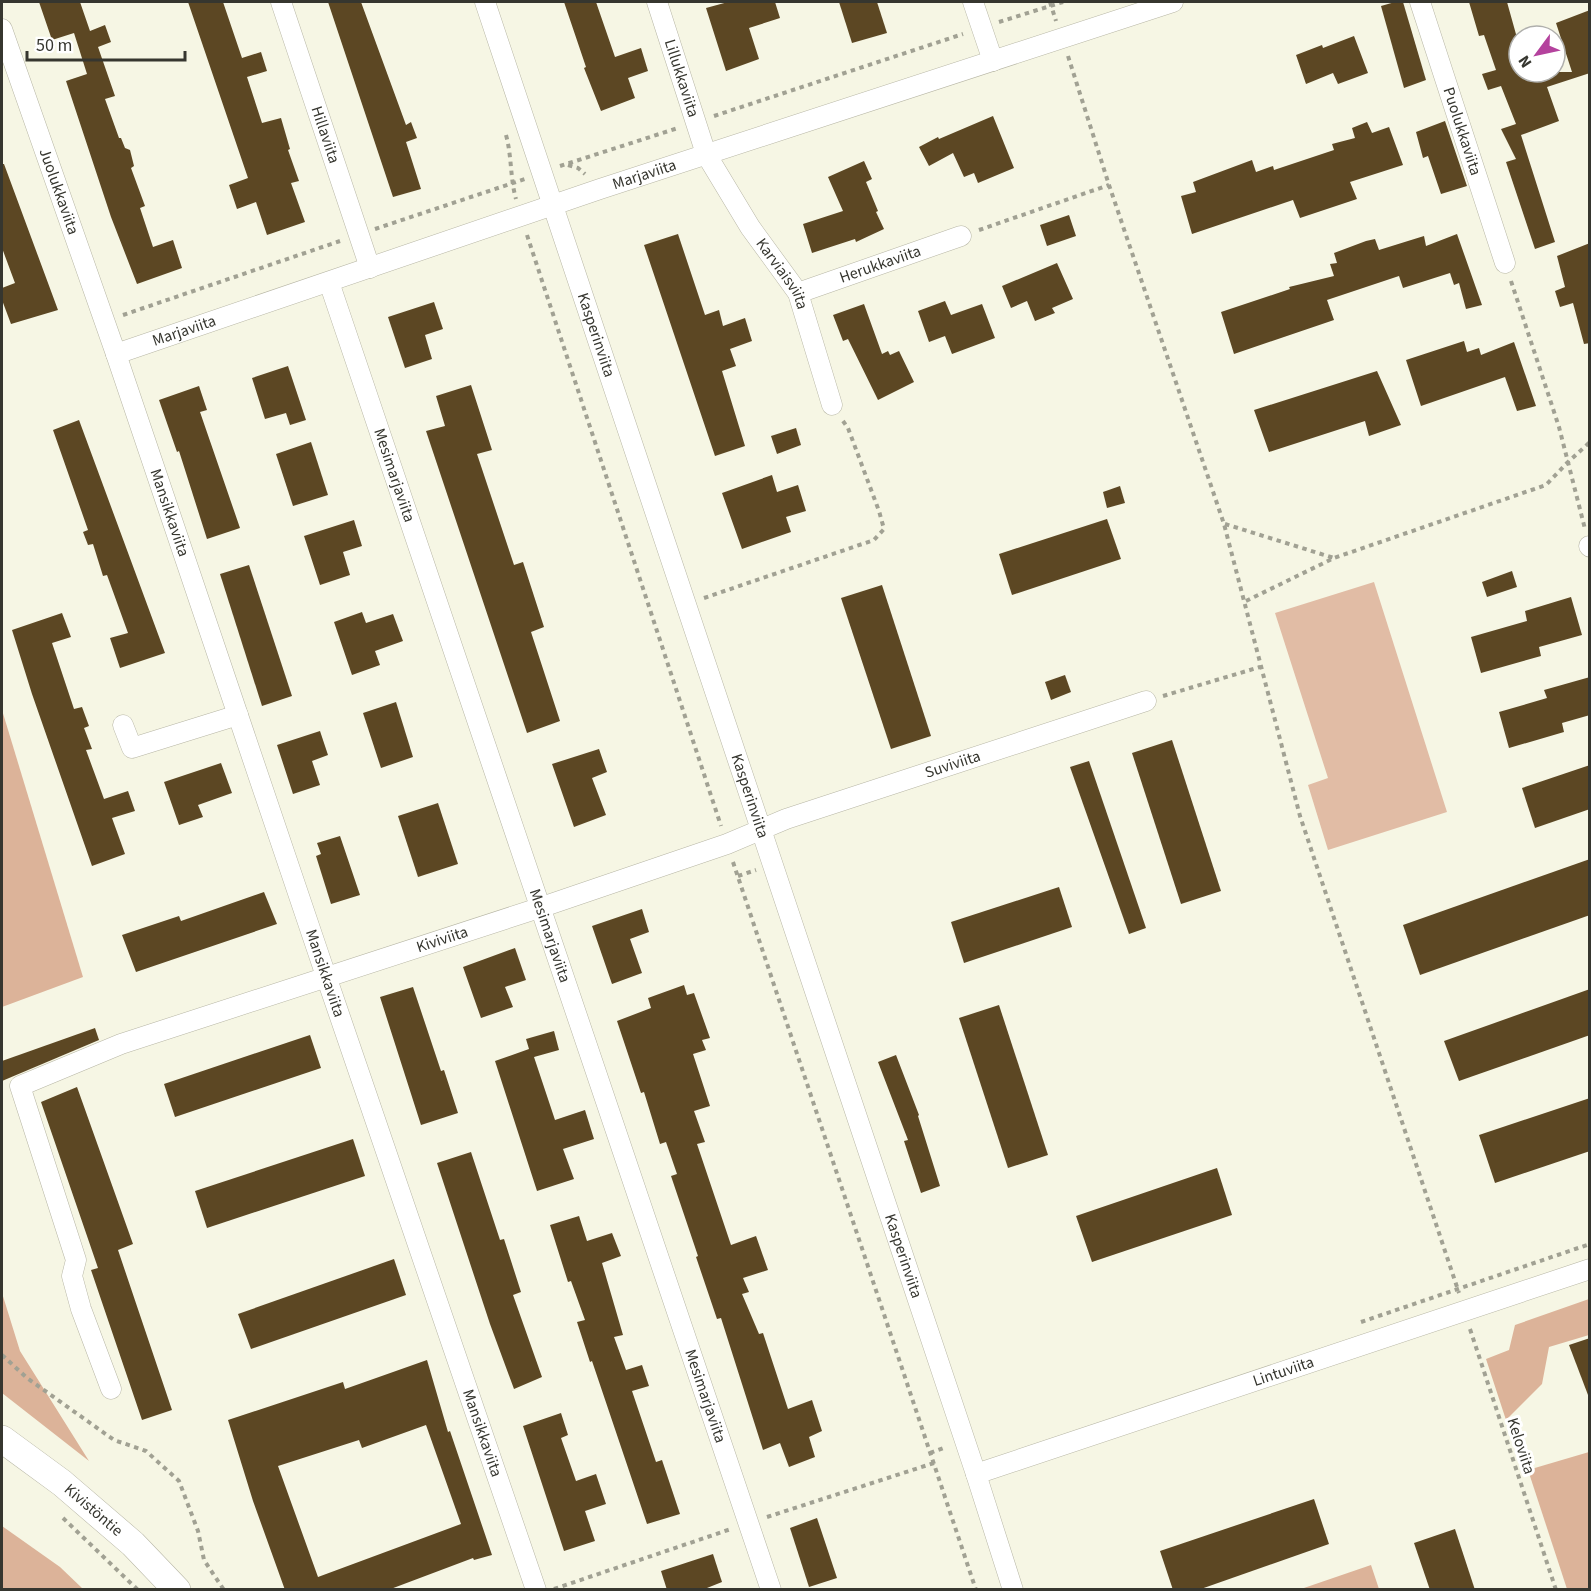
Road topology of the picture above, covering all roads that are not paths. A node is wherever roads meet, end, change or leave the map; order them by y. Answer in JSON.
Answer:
{"nodes":[{"id":1,"x":281,"y":2,"type":"edge"},
{"id":2,"x":485,"y":2,"type":"edge"},
{"id":3,"x":657,"y":2,"type":"edge"},
{"id":4,"x":973,"y":2,"type":"edge"},
{"id":5,"x":1173,"y":2,"type":"edge"},
{"id":6,"x":1420,"y":2,"type":"edge"},
{"id":7,"x":2,"y":29,"type":"edge"},
{"id":8,"x":993,"y":61,"type":"junction"},
{"id":9,"x":706,"y":154,"type":"junction"},
{"id":10,"x":553,"y":205,"type":"junction"},
{"id":11,"x":962,"y":236,"type":"road end"},
{"id":12,"x":1505,"y":263,"type":"road end"},
{"id":13,"x":370,"y":268,"type":"junction"},
{"id":14,"x":329,"y":282,"type":"junction"},
{"id":15,"x":798,"y":292,"type":"junction"},
{"id":16,"x":116,"y":354,"type":"junction"},
{"id":17,"x":832,"y":405,"type":"road end"},
{"id":18,"x":1146,"y":701,"type":"road end"},
{"id":19,"x":238,"y":715,"type":"junction"},
{"id":20,"x":123,"y":725,"type":"dead end"},
{"id":21,"x":761,"y":830,"type":"junction"},
{"id":22,"x":542,"y":907,"type":"junction"},
{"id":23,"x":326,"y":976,"type":"junction"},
{"id":24,"x":1590,"y":1269,"type":"edge"},
{"id":25,"x":111,"y":1389,"type":"dead end"},
{"id":26,"x":2,"y":1439,"type":"edge"},
{"id":27,"x":976,"y":1474,"type":"junction"},
{"id":28,"x":177,"y":1590,"type":"edge"},
{"id":29,"x":536,"y":1590,"type":"edge"},
{"id":30,"x":771,"y":1590,"type":"edge"},
{"id":31,"x":1013,"y":1590,"type":"edge"}],
"edges":[{"from":1,"to":13,"type":"street","name":"Hillaviita"},
{"from":2,"to":10,"type":"street","name":"Kasperinviita"},
{"from":3,"to":9,"type":"street","name":"Lillukkaviita"},
{"from":4,"to":8,"type":"street"},
{"from":5,"to":8,"type":"street","name":"Marjaviita"},
{"from":6,"to":12,"type":"street","name":"Puolukkaviita"},
{"from":7,"to":16,"type":"street","name":"Juolukkaviita"},
{"from":8,"to":9,"type":"street","name":"Marjaviita"},
{"from":9,"to":10,"type":"street","name":"Marjaviita"},
{"from":9,"to":15,"type":"street","name":"Karviaisviita"},
{"from":10,"to":13,"type":"street","name":"Marjaviita"},
{"from":10,"to":21,"type":"street","name":"Kasperinviita"},
{"from":11,"to":15,"type":"street","name":"Herukkaviita"},
{"from":13,"to":14,"type":"street","name":"Marjaviita"},
{"from":14,"to":16,"type":"street","name":"Marjaviita"},
{"from":14,"to":22,"type":"street","name":"Mesimarjaviita"},
{"from":15,"to":17,"type":"street","name":"Karviaisviita"},
{"from":16,"to":19,"type":"street","name":"Mansikkaviita"},
{"from":18,"to":21,"type":"street","name":"Suviviita"},
{"from":19,"to":20,"type":"street"},
{"from":19,"to":23,"type":"street","name":"Mansikkaviita"},
{"from":21,"to":22,"type":"street","name":"Kiviviita"},
{"from":21,"to":27,"type":"street","name":"Kasperinviita"},
{"from":22,"to":23,"type":"street","name":"Kiviviita"},
{"from":22,"to":30,"type":"street","name":"Mesimarjaviita"},
{"from":23,"to":25,"type":"street","name":"Kiviviita"},
{"from":23,"to":29,"type":"street","name":"Mansikkaviita"},
{"from":24,"to":27,"type":"street","name":"Lintuviita"},
{"from":26,"to":28,"type":"main road","name":"Kivistöntie"},
{"from":27,"to":31,"type":"street","name":"Kasperinviita"}]}
